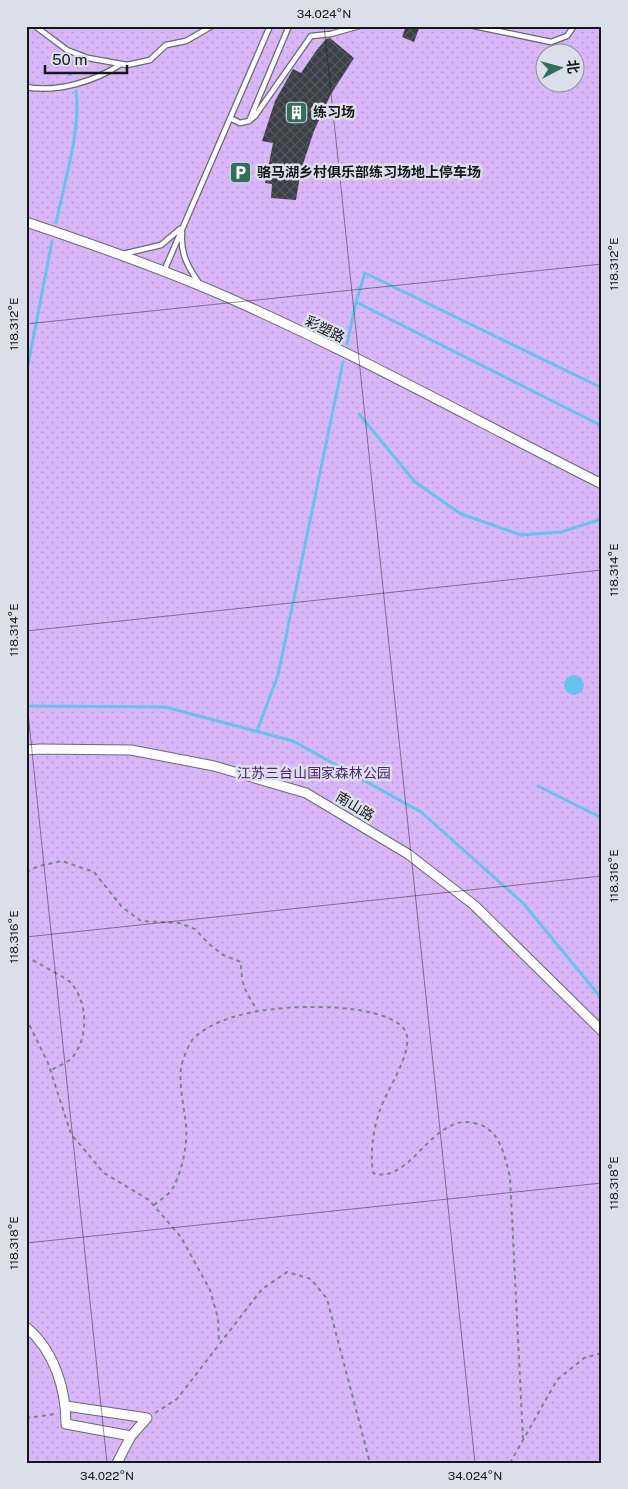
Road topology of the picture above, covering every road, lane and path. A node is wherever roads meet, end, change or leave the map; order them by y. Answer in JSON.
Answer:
{"nodes":[{"id":1,"x":35,"y":26,"type":"edge"},
{"id":2,"x":212,"y":26,"type":"edge"},
{"id":3,"x":270,"y":26,"type":"edge"},
{"id":4,"x":289,"y":26,"type":"edge"},
{"id":5,"x":359,"y":26,"type":"edge"},
{"id":6,"x":474,"y":26,"type":"edge"},
{"id":7,"x":574,"y":26,"type":"edge"},
{"id":8,"x":121,"y":64,"type":"junction"},
{"id":9,"x":26,"y":87,"type":"edge"},
{"id":10,"x":230,"y":118,"type":"junction"},
{"id":11,"x":249,"y":121,"type":"junction"},
{"id":12,"x":26,"y":222,"type":"edge"},
{"id":13,"x":183,"y":226,"type":"junction"},
{"id":14,"x":118,"y":254,"type":"junction"},
{"id":15,"x":164,"y":271,"type":"junction"},
{"id":16,"x":202,"y":286,"type":"junction"},
{"id":17,"x":602,"y":484,"type":"edge"},
{"id":18,"x":26,"y":750,"type":"edge"},
{"id":19,"x":26,"y":872,"type":"edge"},
{"id":20,"x":26,"y":956,"type":"edge"},
{"id":21,"x":258,"y":1011,"type":"junction"},
{"id":22,"x":26,"y":1018,"type":"edge"},
{"id":23,"x":602,"y":1032,"type":"edge"},
{"id":24,"x":50,"y":1070,"type":"junction"},
{"id":25,"x":154,"y":1205,"type":"junction"},
{"id":26,"x":26,"y":1327,"type":"edge"},
{"id":27,"x":219,"y":1343,"type":"junction"},
{"id":28,"x":602,"y":1353,"type":"edge"},
{"id":29,"x":66,"y":1409,"type":"junction"},
{"id":30,"x":26,"y":1418,"type":"edge"},
{"id":31,"x":147,"y":1418,"type":"junction"},
{"id":32,"x":131,"y":1436,"type":"junction"},
{"id":33,"x":523,"y":1439,"type":"junction"},
{"id":34,"x":117,"y":1463,"type":"edge"},
{"id":35,"x":370,"y":1463,"type":"edge"},
{"id":36,"x":510,"y":1463,"type":"edge"}],
"edges":[{"from":1,"to":8,"type":"lane"},
{"from":2,"to":8,"type":"lane"},
{"from":3,"to":10,"type":"lane"},
{"from":4,"to":11,"type":"lane"},
{"from":5,"to":11,"type":"lane"},
{"from":6,"to":7,"type":"lane"},
{"from":8,"to":9,"type":"lane"},
{"from":10,"to":11,"type":"lane"},
{"from":10,"to":13,"type":"lane"},
{"from":12,"to":14,"type":"street","name":"彩塑路"},
{"from":13,"to":14,"type":"lane"},
{"from":13,"to":15,"type":"lane"},
{"from":13,"to":16,"type":"lane"},
{"from":14,"to":15,"type":"street","name":"彩塑路"},
{"from":15,"to":16,"type":"street","name":"彩塑路"},
{"from":16,"to":17,"type":"street","name":"彩塑路"},
{"from":18,"to":23,"type":"street","name":"南山路"},
{"from":19,"to":21,"type":"path"},
{"from":20,"to":24,"type":"path"},
{"from":21,"to":25,"type":"path"},
{"from":21,"to":33,"type":"path"},
{"from":22,"to":24,"type":"path"},
{"from":24,"to":25,"type":"path"},
{"from":25,"to":27,"type":"path"},
{"from":26,"to":29,"type":"street"},
{"from":27,"to":31,"type":"path"},
{"from":27,"to":35,"type":"path"},
{"from":28,"to":33,"type":"path"},
{"from":29,"to":30,"type":"path"},
{"from":29,"to":31,"type":"street"},
{"from":29,"to":32,"type":"street"},
{"from":31,"to":32,"type":"street"},
{"from":32,"to":34,"type":"street"},
{"from":33,"to":36,"type":"path"}]}
